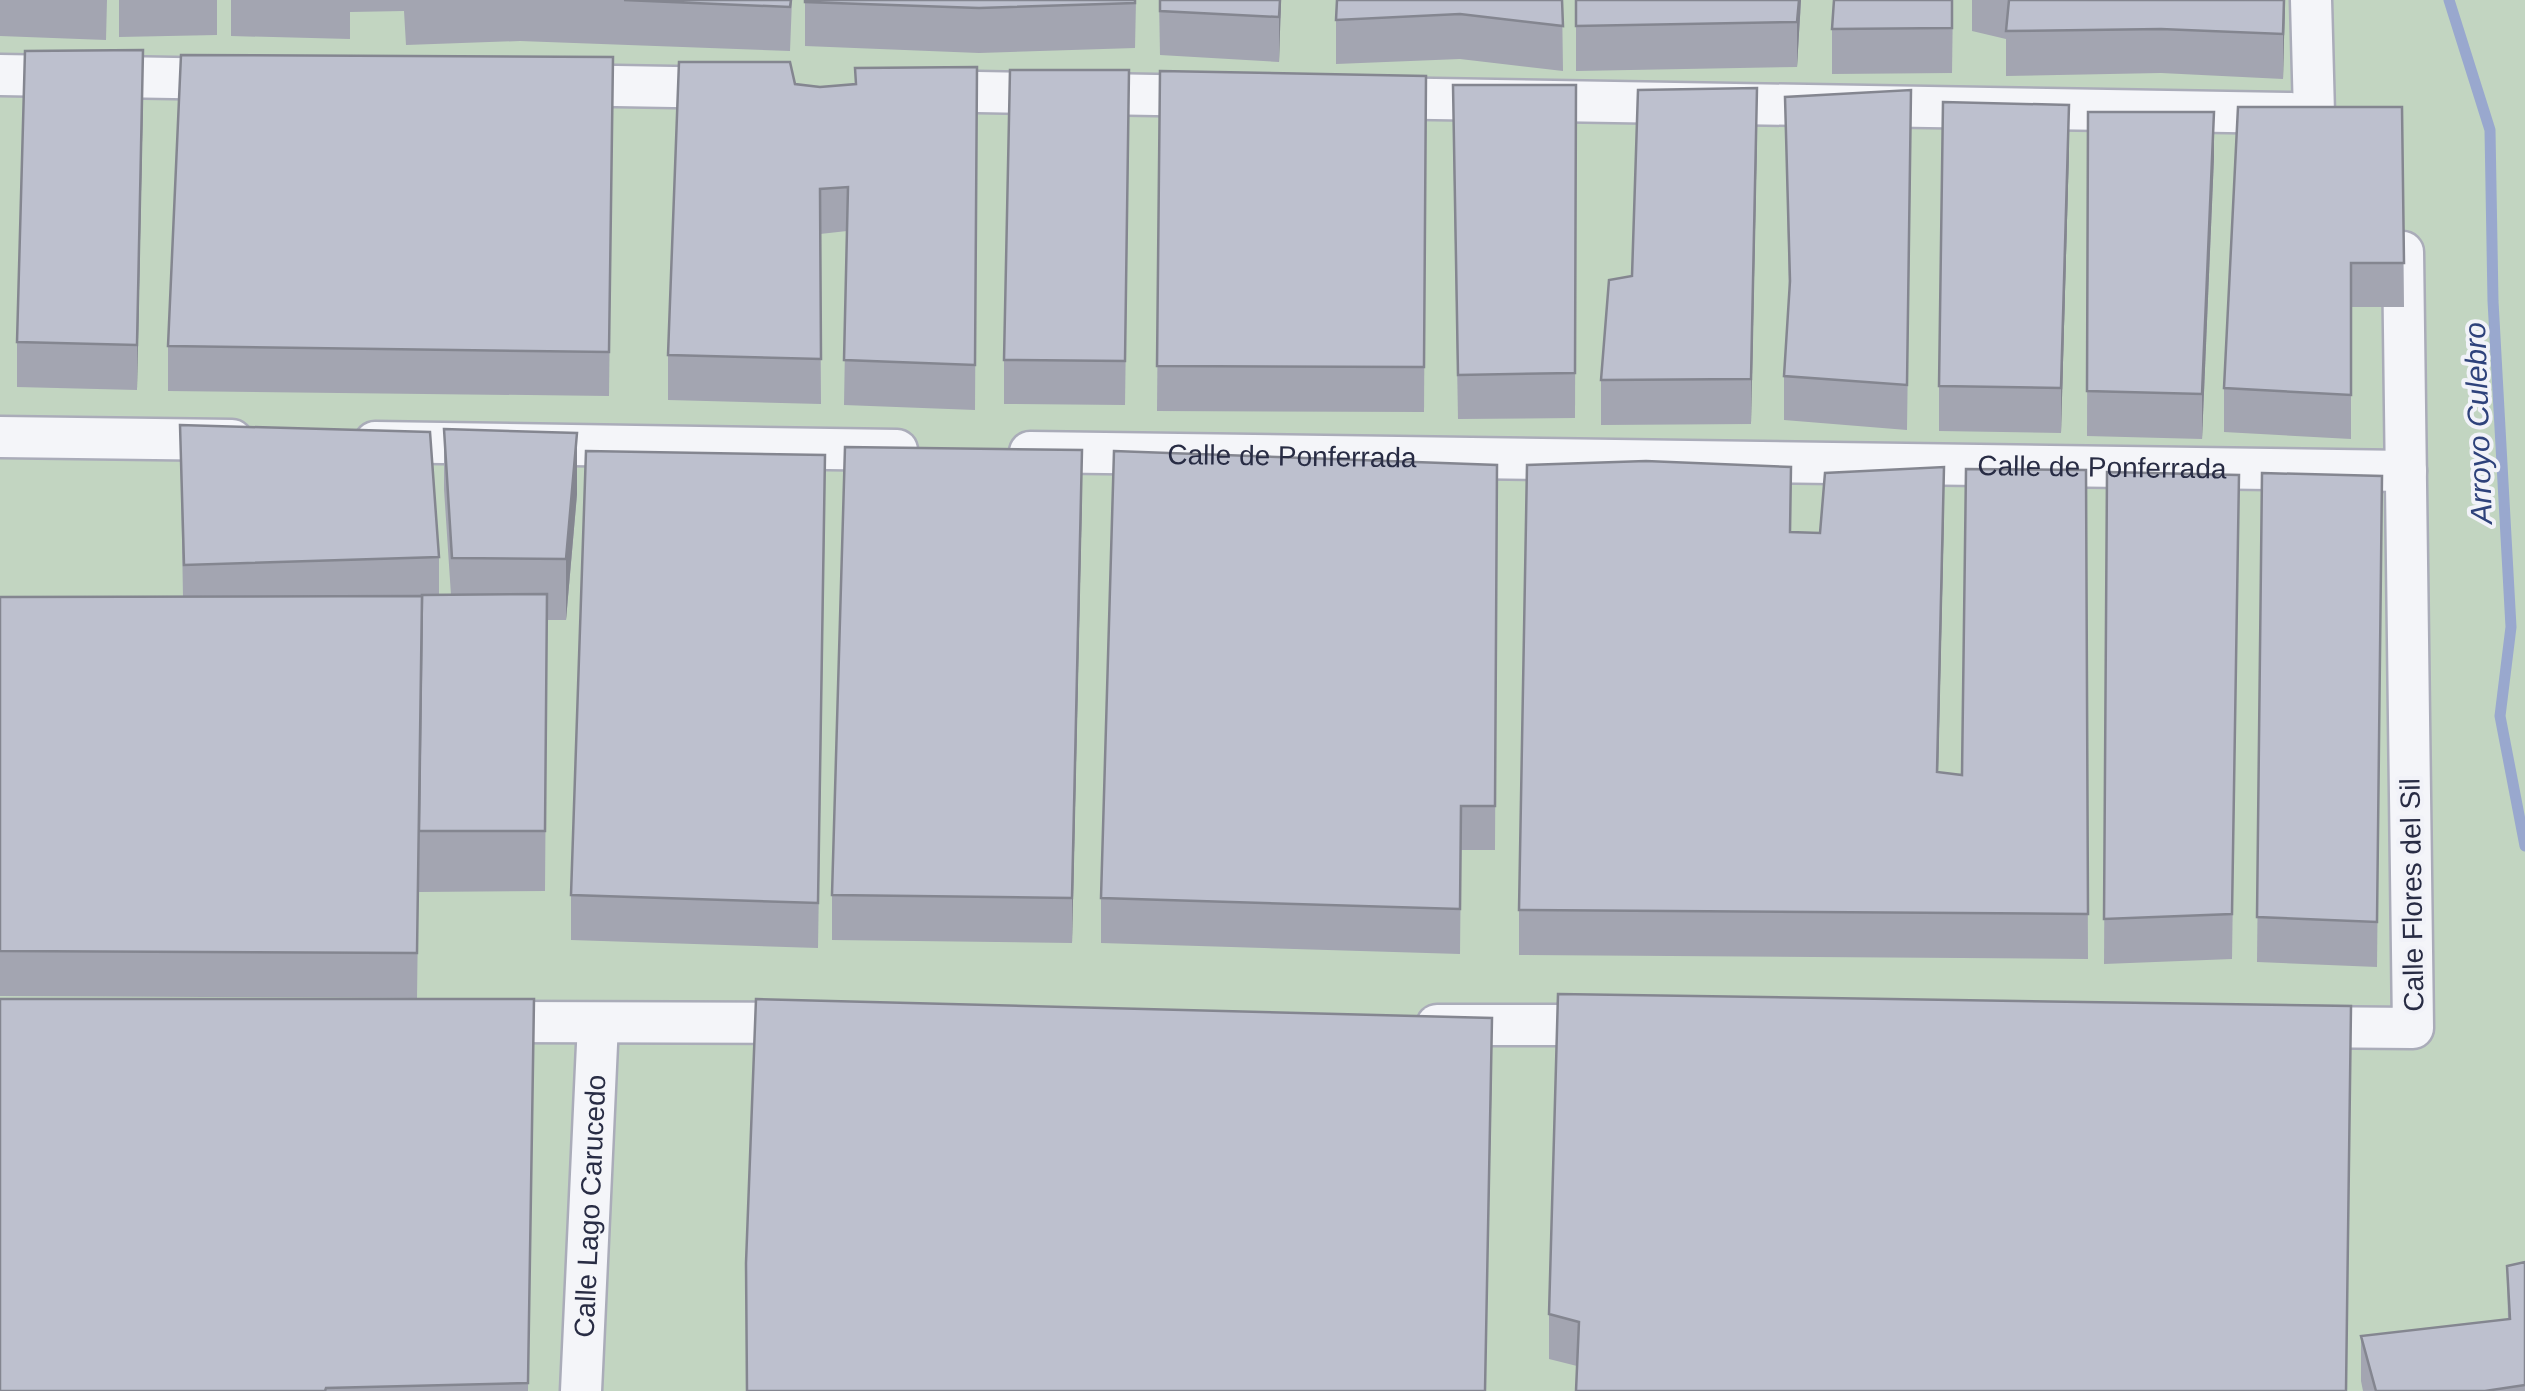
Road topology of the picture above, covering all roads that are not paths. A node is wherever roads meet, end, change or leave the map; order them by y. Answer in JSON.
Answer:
{"nodes":[{"id":1,"x":2312,"y":0,"type":"edge"},
{"id":2,"x":0,"y":76,"type":"edge"},
{"id":3,"x":259,"y":80,"type":"edge"},
{"id":4,"x":518,"y":84,"type":"edge"},
{"id":5,"x":778,"y":88,"type":"edge"},
{"id":6,"x":878,"y":90,"type":"edge"},
{"id":7,"x":1256,"y":96,"type":"edge"},
{"id":8,"x":1336,"y":98,"type":"edge"},
{"id":9,"x":2402,"y":210,"type":"edge"},
{"id":10,"x":0,"y":437,"type":"edge"},
{"id":11,"x":278,"y":441,"type":"edge"},
{"id":12,"x":338,"y":442,"type":"edge"},
{"id":13,"x":934,"y":450,"type":"edge"},
{"id":14,"x":994,"y":451,"type":"edge"},
{"id":15,"x":2406,"y":471,"type":"junction"},
{"id":16,"x":439,"y":1022,"type":"edge"},
{"id":17,"x":598,"y":1022,"type":"junction"},
{"id":18,"x":838,"y":1023,"type":"edge"},
{"id":19,"x":1396,"y":1025,"type":"edge"},
{"id":20,"x":1656,"y":1026,"type":"edge"},
{"id":21,"x":2254,"y":1027,"type":"edge"},
{"id":22,"x":581,"y":1391,"type":"edge"}],
"edges":[{"from":1,"to":8,"type":"street"},
{"from":2,"to":3,"type":"street"},
{"from":4,"to":5,"type":"street"},
{"from":6,"to":7,"type":"street"},
{"from":9,"to":15,"type":"street","name":"Calle Flores del Sil"},
{"from":10,"to":11,"type":"street"},
{"from":12,"to":13,"type":"street"},
{"from":14,"to":15,"type":"street","name":"Calle de Ponferrada"},
{"from":15,"to":21,"type":"street","name":"Calle Flores del Sil"},
{"from":16,"to":17,"type":"street"},
{"from":17,"to":18,"type":"street"},
{"from":17,"to":22,"type":"street","name":"Calle Lago Carucedo"},
{"from":19,"to":20,"type":"street"}]}
